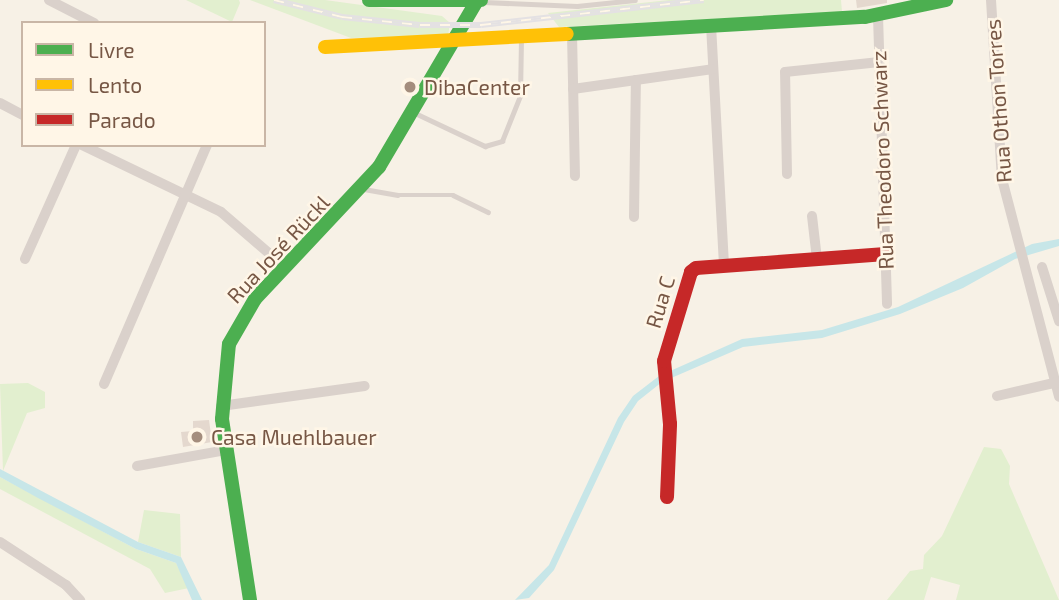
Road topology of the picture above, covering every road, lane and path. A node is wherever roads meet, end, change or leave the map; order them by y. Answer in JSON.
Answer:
{"nodes":[{"id":1,"x":49,"y":0,"type":"edge"},
{"id":2,"x":369,"y":0,"type":"edge"},
{"id":3,"x":635,"y":0,"type":"edge"},
{"id":4,"x":946,"y":0,"type":"edge"},
{"id":5,"x":991,"y":0,"type":"edge"},
{"id":6,"x":478,"y":1,"type":"edge"},
{"id":7,"x":517,"y":1,"type":"edge"},
{"id":8,"x":878,"y":16,"type":"junction"},
{"id":9,"x":90,"y":21,"type":"edge"},
{"id":10,"x":711,"y":25,"type":"junction"},
{"id":11,"x":572,"y":34,"type":"junction"},
{"id":12,"x":520,"y":36,"type":"junction"},
{"id":13,"x":457,"y":39,"type":"junction"},
{"id":14,"x":325,"y":47,"type":"dead end"},
{"id":15,"x":879,"y":62,"type":"junction"},
{"id":16,"x":713,"y":69,"type":"junction"},
{"id":17,"x":636,"y":80,"type":"junction"},
{"id":18,"x":573,"y":89,"type":"junction"},
{"id":19,"x":0,"y":103,"type":"edge"},
{"id":20,"x":413,"y":112,"type":"junction"},
{"id":21,"x":21,"y":114,"type":"edge"},
{"id":22,"x":75,"y":147,"type":"edge"},
{"id":23,"x":86,"y":147,"type":"edge"},
{"id":24,"x":206,"y":147,"type":"edge"},
{"id":25,"x":787,"y":174,"type":"dead end"},
{"id":26,"x":575,"y":176,"type":"dead end"},
{"id":27,"x":363,"y":189,"type":"junction"},
{"id":28,"x":185,"y":195,"type":"junction"},
{"id":29,"x":488,"y":212,"type":"dead end"},
{"id":30,"x":812,"y":216,"type":"dead end"},
{"id":31,"x":634,"y":217,"type":"dead end"},
{"id":32,"x":885,"y":254,"type":"junction"},
{"id":33,"x":25,"y":259,"type":"dead end"},
{"id":34,"x":817,"y":259,"type":"junction"},
{"id":35,"x":724,"y":266,"type":"junction"},
{"id":36,"x":285,"y":267,"type":"junction"},
{"id":37,"x":1042,"y":267,"type":"dead end"},
{"id":38,"x":887,"y":304,"type":"dead end"},
{"id":39,"x":1059,"y":321,"type":"edge"},
{"id":40,"x":1057,"y":383,"type":"edge"},
{"id":41,"x":104,"y":384,"type":"dead end"},
{"id":42,"x":365,"y":386,"type":"dead end"},
{"id":43,"x":997,"y":397,"type":"dead end"},
{"id":44,"x":1059,"y":397,"type":"edge"},
{"id":45,"x":221,"y":406,"type":"junction"},
{"id":46,"x":226,"y":450,"type":"junction"},
{"id":47,"x":137,"y":466,"type":"dead end"},
{"id":48,"x":667,"y":497,"type":"dead end"},
{"id":49,"x":0,"y":542,"type":"edge"},
{"id":50,"x":80,"y":600,"type":"edge"},
{"id":51,"x":250,"y":600,"type":"edge"}],
"edges":[{"from":1,"to":9,"type":"street"},
{"from":2,"to":6,"type":"street"},
{"from":3,"to":7,"type":"lane"},
{"from":4,"to":8,"type":"street"},
{"from":5,"to":40,"type":"street","name":"Rua Othon Torres"},
{"from":6,"to":7,"type":"lane"},
{"from":6,"to":13,"type":"street","name":"Rua José Rückl"},
{"from":8,"to":10,"type":"street"},
{"from":8,"to":15,"type":"street","name":"Rua Theodoro Schwarz"},
{"from":10,"to":11,"type":"street"},
{"from":10,"to":16,"type":"street"},
{"from":11,"to":12,"type":"street"},
{"from":11,"to":18,"type":"street"},
{"from":12,"to":13,"type":"street"},
{"from":12,"to":20,"type":"lane"},
{"from":13,"to":14,"type":"street"},
{"from":13,"to":20,"type":"street","name":"Rua José Rückl"},
{"from":15,"to":25,"type":"street"},
{"from":15,"to":32,"type":"street","name":"Rua Theodoro Schwarz"},
{"from":16,"to":17,"type":"street"},
{"from":16,"to":35,"type":"street"},
{"from":17,"to":18,"type":"street"},
{"from":17,"to":31,"type":"street"},
{"from":18,"to":26,"type":"street"},
{"from":19,"to":21,"type":"street"},
{"from":20,"to":27,"type":"street","name":"Rua José Rückl"},
{"from":22,"to":33,"type":"street"},
{"from":23,"to":28,"type":"street"},
{"from":24,"to":28,"type":"street"},
{"from":27,"to":29,"type":"lane"},
{"from":27,"to":36,"type":"street","name":"Rua José Rückl"},
{"from":28,"to":36,"type":"street"},
{"from":28,"to":41,"type":"street"},
{"from":30,"to":34,"type":"street"},
{"from":32,"to":34,"type":"street","name":"Rua C"},
{"from":32,"to":38,"type":"street","name":"Rua Theodoro Schwarz"},
{"from":34,"to":35,"type":"street","name":"Rua C"},
{"from":35,"to":48,"type":"street","name":"Rua C"},
{"from":36,"to":45,"type":"street","name":"Rua José Rückl"},
{"from":37,"to":39,"type":"street"},
{"from":40,"to":43,"type":"street"},
{"from":40,"to":44,"type":"street","name":"Rua Othon Torres"},
{"from":42,"to":45,"type":"street"},
{"from":45,"to":46,"type":"street","name":"Rua José Rückl"},
{"from":46,"to":47,"type":"street"},
{"from":46,"to":51,"type":"street","name":"Rua José Rückl"},
{"from":49,"to":50,"type":"street"}]}
